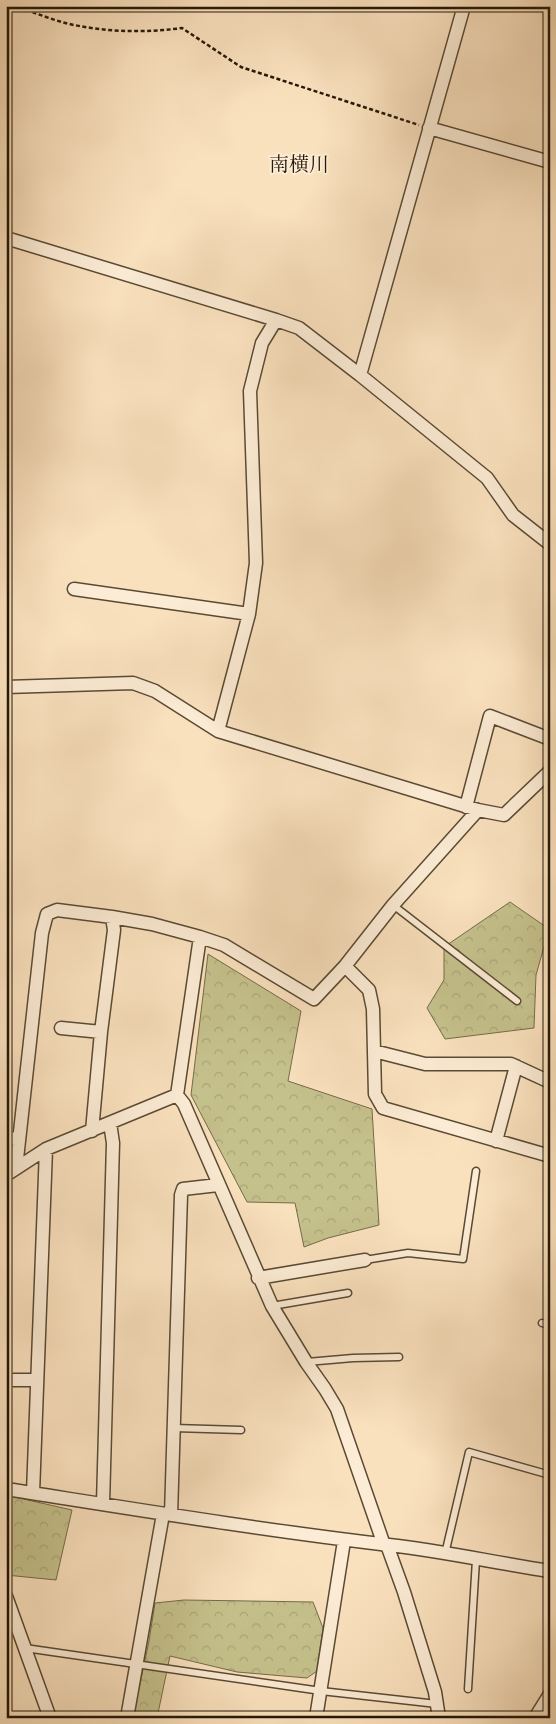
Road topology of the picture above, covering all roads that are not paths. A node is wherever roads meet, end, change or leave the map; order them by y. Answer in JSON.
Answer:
{"nodes":[{"id":1,"x":464,"y":6,"type":"edge"},
{"id":2,"x":429,"y":128,"type":"junction"},
{"id":3,"x":550,"y":162,"type":"edge"},
{"id":4,"x":6,"y":238,"type":"edge"},
{"id":5,"x":276,"y":320,"type":"junction"},
{"id":6,"x":360,"y":375,"type":"junction"},
{"id":7,"x":550,"y":544,"type":"edge"},
{"id":8,"x":74,"y":590,"type":"dead end"},
{"id":9,"x":249,"y":614,"type":"junction"},
{"id":10,"x":6,"y":687,"type":"edge"},
{"id":11,"x":218,"y":731,"type":"junction"},
{"id":12,"x":550,"y":739,"type":"edge"},
{"id":13,"x":550,"y":771,"type":"edge"},
{"id":14,"x":472,"y":808,"type":"junction"},
{"id":15,"x":393,"y":905,"type":"junction"},
{"id":16,"x":112,"y":917,"type":"junction"},
{"id":17,"x":200,"y":937,"type":"junction"},
{"id":18,"x":344,"y":966,"type":"junction"},
{"id":19,"x":517,"y":1001,"type":"dead end"},
{"id":20,"x":61,"y":1028,"type":"dead end"},
{"id":21,"x":101,"y":1032,"type":"junction"},
{"id":22,"x":374,"y":1051,"type":"junction"},
{"id":23,"x":516,"y":1066,"type":"junction"},
{"id":24,"x":550,"y":1082,"type":"edge"},
{"id":25,"x":177,"y":1095,"type":"junction"},
{"id":26,"x":110,"y":1123,"type":"junction"},
{"id":27,"x":92,"y":1131,"type":"junction"},
{"id":28,"x":13,"y":1139,"type":"edge"},
{"id":29,"x":496,"y":1141,"type":"junction"},
{"id":30,"x":46,"y":1149,"type":"junction"},
{"id":31,"x":550,"y":1156,"type":"edge"},
{"id":32,"x":476,"y":1171,"type":"dead end"},
{"id":33,"x":11,"y":1172,"type":"edge"},
{"id":34,"x":218,"y":1185,"type":"junction"},
{"id":35,"x":365,"y":1260,"type":"joint"},
{"id":36,"x":258,"y":1278,"type":"junction"},
{"id":37,"x":348,"y":1293,"type":"dead end"},
{"id":38,"x":272,"y":1306,"type":"junction"},
{"id":39,"x":542,"y":1323,"type":"dead end"},
{"id":40,"x":550,"y":1325,"type":"edge"},
{"id":41,"x":399,"y":1357,"type":"dead end"},
{"id":42,"x":306,"y":1362,"type":"junction"},
{"id":43,"x":6,"y":1380,"type":"edge"},
{"id":44,"x":37,"y":1380,"type":"junction"},
{"id":45,"x":174,"y":1428,"type":"junction"},
{"id":46,"x":241,"y":1430,"type":"dead end"},
{"id":47,"x":550,"y":1475,"type":"edge"},
{"id":48,"x":6,"y":1488,"type":"edge"},
{"id":49,"x":33,"y":1493,"type":"junction"},
{"id":50,"x":103,"y":1504,"type":"junction"},
{"id":51,"x":167,"y":1514,"type":"junction"},
{"id":52,"x":344,"y":1541,"type":"junction"},
{"id":53,"x":386,"y":1545,"type":"junction"},
{"id":54,"x":446,"y":1554,"type":"junction"},
{"id":55,"x":476,"y":1560,"type":"junction"},
{"id":56,"x":550,"y":1570,"type":"edge"},
{"id":57,"x":6,"y":1596,"type":"edge"},
{"id":58,"x":24,"y":1648,"type":"junction"},
{"id":59,"x":137,"y":1664,"type":"junction"},
{"id":60,"x":468,"y":1689,"type":"dead end"},
{"id":61,"x":321,"y":1691,"type":"junction"},
{"id":62,"x":550,"y":1694,"type":"edge"},
{"id":63,"x":437,"y":1704,"type":"junction"},
{"id":64,"x":50,"y":1718,"type":"edge"},
{"id":65,"x":126,"y":1718,"type":"edge"},
{"id":66,"x":316,"y":1718,"type":"edge"},
{"id":67,"x":439,"y":1718,"type":"edge"},
{"id":68,"x":534,"y":1718,"type":"edge"}],
"edges":[{"from":1,"to":2,"type":"street"},
{"from":2,"to":3,"type":"street"},
{"from":2,"to":6,"type":"street"},
{"from":4,"to":5,"type":"street"},
{"from":5,"to":6,"type":"street"},
{"from":5,"to":9,"type":"street"},
{"from":6,"to":7,"type":"street"},
{"from":8,"to":9,"type":"street"},
{"from":9,"to":11,"type":"street"},
{"from":10,"to":11,"type":"street"},
{"from":11,"to":14,"type":"street"},
{"from":12,"to":14,"type":"street"},
{"from":13,"to":14,"type":"street"},
{"from":14,"to":15,"type":"street"},
{"from":15,"to":18,"type":"street"},
{"from":15,"to":19,"type":"lane"},
{"from":16,"to":17,"type":"street"},
{"from":16,"to":21,"type":"street"},
{"from":16,"to":28,"type":"street"},
{"from":17,"to":18,"type":"street"},
{"from":17,"to":25,"type":"street"},
{"from":18,"to":22,"type":"street"},
{"from":20,"to":21,"type":"street"},
{"from":21,"to":27,"type":"street"},
{"from":22,"to":23,"type":"street"},
{"from":22,"to":29,"type":"street"},
{"from":23,"to":24,"type":"street"},
{"from":23,"to":29,"type":"street"},
{"from":25,"to":26,"type":"street"},
{"from":25,"to":34,"type":"street"},
{"from":26,"to":27,"type":"street"},
{"from":26,"to":50,"type":"street"},
{"from":27,"to":30,"type":"street"},
{"from":28,"to":33,"type":"street"},
{"from":29,"to":31,"type":"street"},
{"from":30,"to":33,"type":"street"},
{"from":30,"to":44,"type":"street"},
{"from":32,"to":35,"type":"lane"},
{"from":34,"to":36,"type":"street"},
{"from":34,"to":45,"type":"street"},
{"from":35,"to":36,"type":"street"},
{"from":36,"to":38,"type":"street"},
{"from":37,"to":38,"type":"lane"},
{"from":38,"to":42,"type":"street"},
{"from":39,"to":40,"type":"lane"},
{"from":41,"to":42,"type":"lane"},
{"from":42,"to":53,"type":"street"},
{"from":43,"to":44,"type":"street"},
{"from":44,"to":49,"type":"street"},
{"from":45,"to":46,"type":"lane"},
{"from":45,"to":51,"type":"street"},
{"from":47,"to":54,"type":"lane"},
{"from":48,"to":49,"type":"street"},
{"from":49,"to":50,"type":"street"},
{"from":50,"to":51,"type":"street"},
{"from":51,"to":52,"type":"street"},
{"from":51,"to":59,"type":"street"},
{"from":52,"to":53,"type":"street"},
{"from":52,"to":61,"type":"street"},
{"from":53,"to":54,"type":"street"},
{"from":53,"to":63,"type":"street"},
{"from":54,"to":55,"type":"street"},
{"from":55,"to":56,"type":"street"},
{"from":55,"to":60,"type":"lane"},
{"from":57,"to":58,"type":"street"},
{"from":58,"to":59,"type":"lane"},
{"from":58,"to":64,"type":"street"},
{"from":59,"to":61,"type":"lane"},
{"from":59,"to":65,"type":"street"},
{"from":61,"to":63,"type":"lane"},
{"from":61,"to":66,"type":"street"},
{"from":62,"to":68,"type":"street"},
{"from":63,"to":67,"type":"street"}]}
